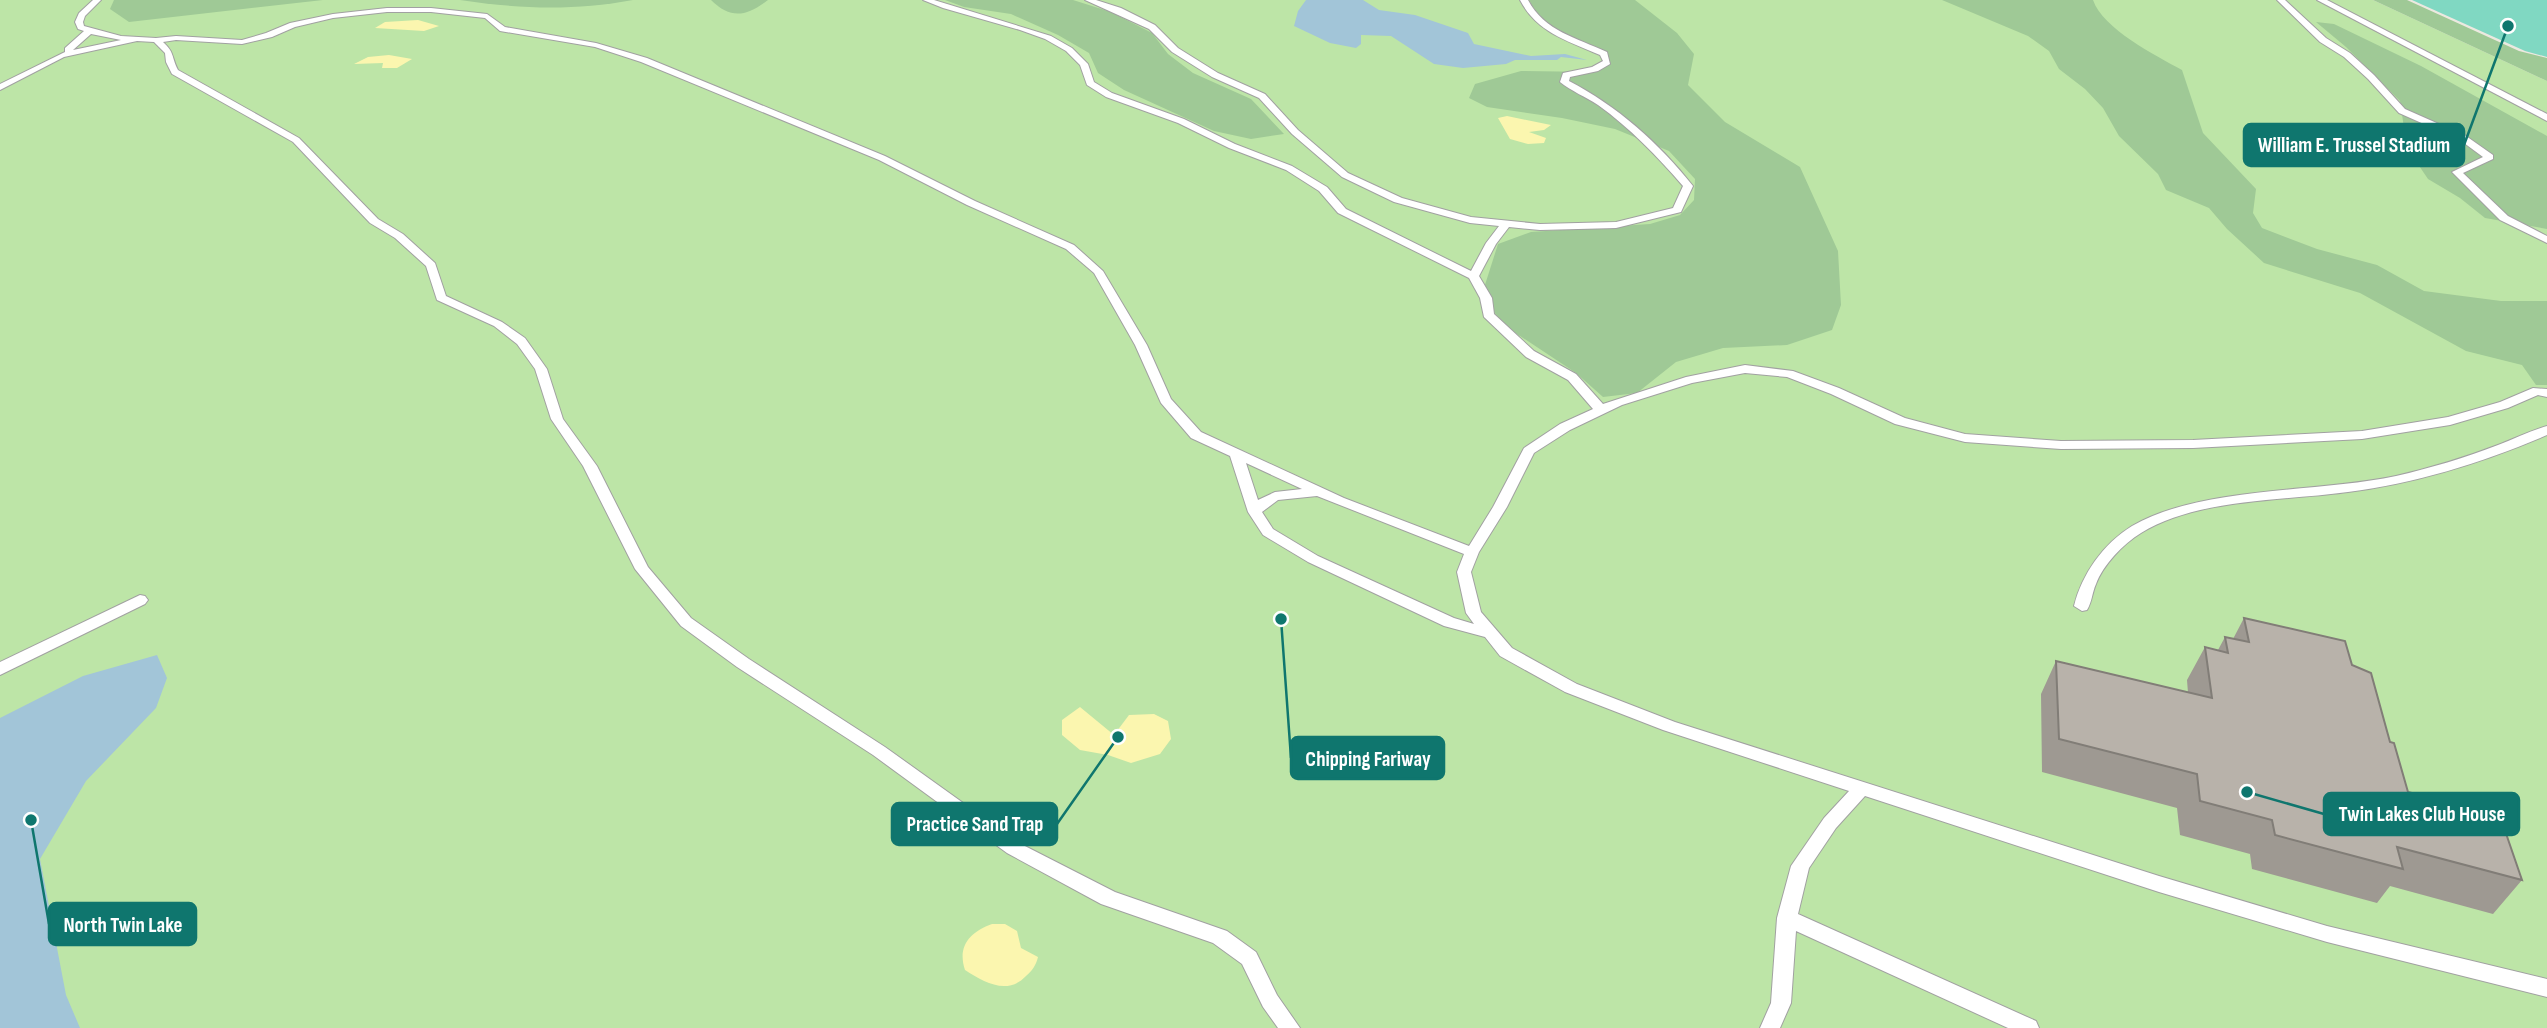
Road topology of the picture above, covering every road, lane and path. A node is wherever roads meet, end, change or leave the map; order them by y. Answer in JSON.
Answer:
{"nodes":[{"id":1,"x":97,"y":0,"type":"edge"},
{"id":2,"x":927,"y":0,"type":"edge"},
{"id":3,"x":1089,"y":0,"type":"edge"},
{"id":4,"x":1524,"y":0,"type":"edge"},
{"id":5,"x":2281,"y":0,"type":"edge"},
{"id":6,"x":2321,"y":0,"type":"edge"},
{"id":7,"x":89,"y":31,"type":"junction"},
{"id":8,"x":134,"y":40,"type":"junction"},
{"id":9,"x":156,"y":40,"type":"junction"},
{"id":10,"x":61,"y":55,"type":"junction"},
{"id":11,"x":0,"y":87,"type":"edge"},
{"id":12,"x":2547,"y":118,"type":"edge"},
{"id":13,"x":1505,"y":225,"type":"junction"},
{"id":14,"x":2547,"y":240,"type":"edge"},
{"id":15,"x":1473,"y":276,"type":"junction"},
{"id":16,"x":2547,"y":393,"type":"edge"},
{"id":17,"x":1601,"y":410,"type":"junction"},
{"id":18,"x":2547,"y":430,"type":"edge"},
{"id":19,"x":1237,"y":456,"type":"junction"},
{"id":20,"x":1319,"y":493,"type":"junction"},
{"id":21,"x":1255,"y":512,"type":"junction"},
{"id":22,"x":1472,"y":552,"type":"junction"},
{"id":23,"x":140,"y":600,"type":"dead end"},
{"id":24,"x":2082,"y":606,"type":"dead end"},
{"id":25,"x":1490,"y":633,"type":"junction"},
{"id":26,"x":0,"y":669,"type":"edge"},
{"id":27,"x":1862,"y":788,"type":"junction"},
{"id":28,"x":1787,"y":918,"type":"junction"},
{"id":29,"x":2547,"y":988,"type":"edge"},
{"id":30,"x":1286,"y":1025,"type":"edge"},
{"id":31,"x":1770,"y":1028,"type":"edge"},
{"id":32,"x":2029,"y":1028,"type":"edge"}],
"edges":[{"from":1,"to":7,"type":"lane"},
{"from":2,"to":15,"type":"lane"},
{"from":3,"to":13,"type":"lane"},
{"from":4,"to":13,"type":"lane"},
{"from":5,"to":14,"type":"lane"},
{"from":6,"to":12,"type":"lane"},
{"from":7,"to":8,"type":"lane"},
{"from":7,"to":10,"type":"lane"},
{"from":8,"to":9,"type":"lane"},
{"from":8,"to":10,"type":"lane"},
{"from":9,"to":19,"type":"lane"},
{"from":9,"to":30,"type":"lane"},
{"from":10,"to":11,"type":"lane"},
{"from":13,"to":15,"type":"lane"},
{"from":15,"to":17,"type":"lane"},
{"from":16,"to":17,"type":"lane"},
{"from":17,"to":22,"type":"lane"},
{"from":18,"to":24,"type":"lane"},
{"from":19,"to":20,"type":"lane"},
{"from":19,"to":21,"type":"lane"},
{"from":20,"to":21,"type":"lane"},
{"from":20,"to":22,"type":"lane"},
{"from":21,"to":25,"type":"lane"},
{"from":22,"to":25,"type":"lane"},
{"from":23,"to":26,"type":"lane"},
{"from":25,"to":27,"type":"lane"},
{"from":27,"to":28,"type":"lane"},
{"from":27,"to":29,"type":"lane"},
{"from":28,"to":31,"type":"lane"},
{"from":28,"to":32,"type":"lane"}]}
